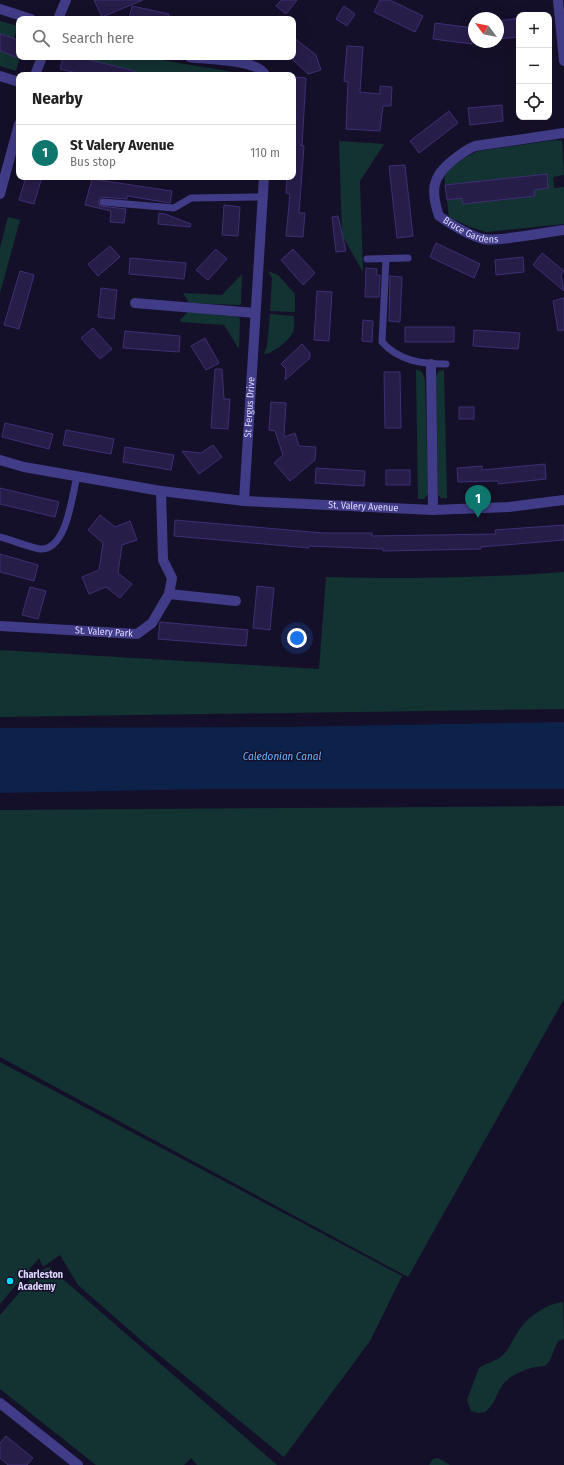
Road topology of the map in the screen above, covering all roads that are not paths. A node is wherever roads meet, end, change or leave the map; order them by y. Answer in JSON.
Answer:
{"nodes":[{"id":1,"x":66,"y":0,"type":"edge"},
{"id":2,"x":558,"y":0,"type":"edge"},
{"id":3,"x":0,"y":9,"type":"edge"},
{"id":4,"x":22,"y":16,"type":"edge"},
{"id":5,"x":59,"y":16,"type":"edge"},
{"id":6,"x":41,"y":60,"type":"edge"},
{"id":7,"x":214,"y":60,"type":"edge"},
{"id":8,"x":564,"y":61,"type":"edge"},
{"id":9,"x":36,"y":72,"type":"edge"},
{"id":10,"x":263,"y":72,"type":"edge"},
{"id":11,"x":0,"y":76,"type":"edge"},
{"id":12,"x":16,"y":81,"type":"edge"},
{"id":13,"x":564,"y":133,"type":"edge"},
{"id":14,"x":16,"y":135,"type":"edge"},
{"id":15,"x":264,"y":180,"type":"edge"},
{"id":16,"x":0,"y":194,"type":"edge"},
{"id":17,"x":262,"y":197,"type":"junction"},
{"id":18,"x":103,"y":202,"type":"dead end"},
{"id":19,"x":564,"y":230,"type":"edge"},
{"id":20,"x":408,"y":258,"type":"dead end"},
{"id":21,"x":367,"y":259,"type":"dead end"},
{"id":22,"x":386,"y":259,"type":"junction"},
{"id":23,"x":135,"y":303,"type":"dead end"},
{"id":24,"x":255,"y":313,"type":"junction"},
{"id":25,"x":431,"y":364,"type":"junction"},
{"id":26,"x":446,"y":364,"type":"dead end"},
{"id":27,"x":0,"y":460,"type":"edge"},
{"id":28,"x":76,"y":476,"type":"junction"},
{"id":29,"x":162,"y":492,"type":"junction"},
{"id":30,"x":564,"y":500,"type":"edge"},
{"id":31,"x":244,"y":501,"type":"junction"},
{"id":32,"x":433,"y":510,"type":"junction"},
{"id":33,"x":0,"y":537,"type":"edge"},
{"id":34,"x":170,"y":594,"type":"junction"},
{"id":35,"x":236,"y":601,"type":"dead end"},
{"id":36,"x":0,"y":626,"type":"edge"},
{"id":37,"x":0,"y":1403,"type":"edge"},
{"id":38,"x":78,"y":1465,"type":"edge"}],
"edges":[{"from":1,"to":5,"type":"street"},
{"from":2,"to":8,"type":"street"},
{"from":3,"to":4,"type":"street"},
{"from":6,"to":9,"type":"street"},
{"from":7,"to":10,"type":"street"},
{"from":11,"to":12,"type":"street"},
{"from":13,"to":19,"type":"street","name":"Bruce Gardens"},
{"from":14,"to":16,"type":"street"},
{"from":15,"to":17,"type":"street","name":"St Fergus Drive"},
{"from":17,"to":18,"type":"lane"},
{"from":17,"to":24,"type":"street","name":"St Fergus Drive"},
{"from":20,"to":22,"type":"lane"},
{"from":21,"to":22,"type":"lane"},
{"from":22,"to":25,"type":"lane"},
{"from":23,"to":24,"type":"street"},
{"from":24,"to":31,"type":"street","name":"St Fergus Drive"},
{"from":25,"to":26,"type":"lane"},
{"from":25,"to":32,"type":"street"},
{"from":27,"to":28,"type":"street","name":"St. Valery Avenue"},
{"from":28,"to":29,"type":"street","name":"St. Valery Avenue"},
{"from":28,"to":33,"type":"lane"},
{"from":29,"to":31,"type":"street","name":"St. Valery Avenue"},
{"from":29,"to":34,"type":"street"},
{"from":30,"to":32,"type":"street","name":"St. Valery Avenue"},
{"from":31,"to":32,"type":"street","name":"St. Valery Avenue"},
{"from":34,"to":35,"type":"street"},
{"from":34,"to":36,"type":"street","name":"St. Valery Park"},
{"from":37,"to":38,"type":"street"}]}
